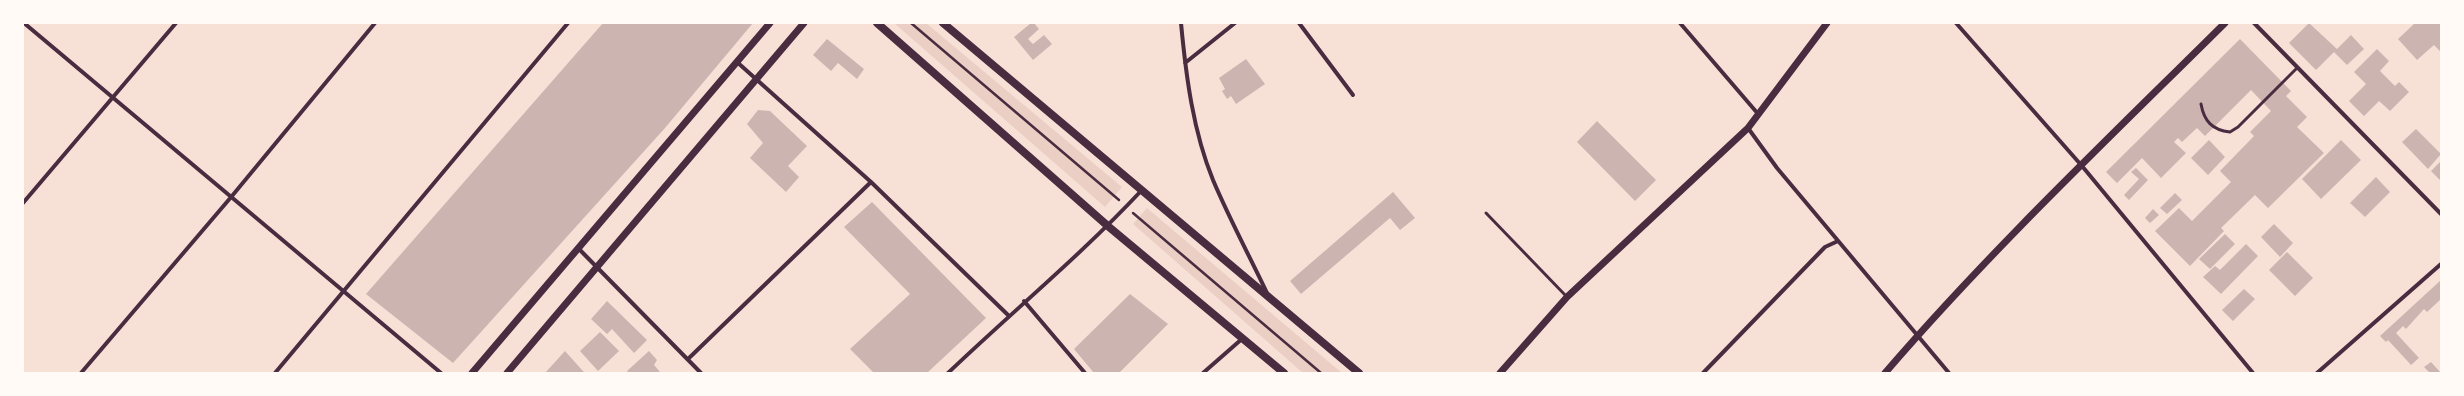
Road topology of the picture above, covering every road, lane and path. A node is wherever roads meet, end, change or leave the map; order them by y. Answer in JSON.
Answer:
{"nodes":[{"id":1,"x":24,"y":23,"type":"edge"},
{"id":2,"x":176,"y":23,"type":"edge"},
{"id":3,"x":374,"y":23,"type":"edge"},
{"id":4,"x":568,"y":23,"type":"edge"},
{"id":5,"x":770,"y":23,"type":"edge"},
{"id":6,"x":804,"y":23,"type":"edge"},
{"id":7,"x":877,"y":23,"type":"edge"},
{"id":8,"x":910,"y":23,"type":"edge"},
{"id":9,"x":943,"y":23,"type":"edge"},
{"id":10,"x":1181,"y":23,"type":"edge"},
{"id":11,"x":1235,"y":23,"type":"edge"},
{"id":12,"x":1299,"y":23,"type":"edge"},
{"id":13,"x":1680,"y":23,"type":"edge"},
{"id":14,"x":1828,"y":23,"type":"edge"},
{"id":15,"x":1956,"y":23,"type":"edge"},
{"id":16,"x":2225,"y":23,"type":"edge"},
{"id":17,"x":2254,"y":23,"type":"edge"},
{"id":18,"x":737,"y":62,"type":"junction"},
{"id":19,"x":1185,"y":63,"type":"junction"},
{"id":20,"x":2297,"y":68,"type":"junction"},
{"id":21,"x":756,"y":80,"type":"junction"},
{"id":22,"x":1353,"y":95,"type":"dead end"},
{"id":23,"x":113,"y":96,"type":"junction"},
{"id":24,"x":2201,"y":104,"type":"dead end"},
{"id":25,"x":1759,"y":115,"type":"junction"},
{"id":26,"x":1748,"y":128,"type":"junction"},
{"id":27,"x":2082,"y":166,"type":"junction"},
{"id":28,"x":871,"y":182,"type":"junction"},
{"id":29,"x":1141,"y":191,"type":"junction"},
{"id":30,"x":232,"y":196,"type":"junction"},
{"id":31,"x":23,"y":203,"type":"edge"},
{"id":32,"x":1126,"y":207,"type":"junction"},
{"id":33,"x":1486,"y":213,"type":"dead end"},
{"id":34,"x":2441,"y":214,"type":"edge"},
{"id":35,"x":1109,"y":226,"type":"junction"},
{"id":36,"x":1838,"y":241,"type":"junction"},
{"id":37,"x":578,"y":248,"type":"junction"},
{"id":38,"x":2441,"y":264,"type":"edge"},
{"id":39,"x":596,"y":267,"type":"junction"},
{"id":40,"x":344,"y":291,"type":"junction"},
{"id":41,"x":1269,"y":297,"type":"junction"},
{"id":42,"x":1567,"y":297,"type":"junction"},
{"id":43,"x":1024,"y":301,"type":"junction"},
{"id":44,"x":1008,"y":315,"type":"junction"},
{"id":45,"x":1917,"y":336,"type":"junction"},
{"id":46,"x":1244,"y":338,"type":"junction"},
{"id":47,"x":688,"y":359,"type":"junction"},
{"id":48,"x":81,"y":373,"type":"edge"},
{"id":49,"x":275,"y":373,"type":"edge"},
{"id":50,"x":441,"y":373,"type":"edge"},
{"id":51,"x":472,"y":373,"type":"edge"},
{"id":52,"x":507,"y":373,"type":"edge"},
{"id":53,"x":701,"y":373,"type":"edge"},
{"id":54,"x":948,"y":373,"type":"edge"},
{"id":55,"x":1085,"y":373,"type":"edge"},
{"id":56,"x":1203,"y":373,"type":"edge"},
{"id":57,"x":1284,"y":373,"type":"edge"},
{"id":58,"x":1321,"y":373,"type":"edge"},
{"id":59,"x":1359,"y":373,"type":"edge"},
{"id":60,"x":1500,"y":373,"type":"edge"},
{"id":61,"x":1703,"y":373,"type":"edge"},
{"id":62,"x":1885,"y":373,"type":"edge"},
{"id":63,"x":1949,"y":373,"type":"edge"},
{"id":64,"x":2253,"y":373,"type":"edge"},
{"id":65,"x":2317,"y":373,"type":"edge"}],
"edges":[{"from":1,"to":23,"type":"street"},
{"from":2,"to":23,"type":"street"},
{"from":3,"to":30,"type":"street"},
{"from":4,"to":40,"type":"street"},
{"from":5,"to":18,"type":"street"},
{"from":6,"to":21,"type":"street"},
{"from":7,"to":35,"type":"main road"},
{"from":8,"to":32,"type":"path"},
{"from":9,"to":29,"type":"main road"},
{"from":10,"to":19,"type":"street"},
{"from":11,"to":19,"type":"street"},
{"from":12,"to":22,"type":"street"},
{"from":13,"to":25,"type":"street"},
{"from":14,"to":25,"type":"street"},
{"from":15,"to":27,"type":"street"},
{"from":16,"to":27,"type":"street"},
{"from":17,"to":20,"type":"street"},
{"from":18,"to":21,"type":"street"},
{"from":18,"to":37,"type":"street"},
{"from":19,"to":41,"type":"street"},
{"from":20,"to":24,"type":"lane"},
{"from":20,"to":34,"type":"street"},
{"from":21,"to":28,"type":"street"},
{"from":21,"to":39,"type":"street"},
{"from":23,"to":30,"type":"street"},
{"from":23,"to":31,"type":"street"},
{"from":25,"to":26,"type":"street"},
{"from":26,"to":36,"type":"street"},
{"from":26,"to":42,"type":"street"},
{"from":27,"to":45,"type":"street"},
{"from":27,"to":64,"type":"street"},
{"from":28,"to":44,"type":"street"},
{"from":28,"to":47,"type":"street"},
{"from":29,"to":32,"type":"street"},
{"from":29,"to":41,"type":"main road"},
{"from":30,"to":40,"type":"street"},
{"from":30,"to":48,"type":"street"},
{"from":32,"to":35,"type":"street"},
{"from":32,"to":58,"type":"path"},
{"from":33,"to":42,"type":"lane"},
{"from":35,"to":43,"type":"street"},
{"from":35,"to":46,"type":"main road"},
{"from":36,"to":45,"type":"street"},
{"from":36,"to":61,"type":"street"},
{"from":37,"to":39,"type":"street"},
{"from":37,"to":51,"type":"street"},
{"from":38,"to":65,"type":"street"},
{"from":39,"to":47,"type":"street"},
{"from":39,"to":52,"type":"street"},
{"from":40,"to":49,"type":"street"},
{"from":40,"to":50,"type":"street"},
{"from":41,"to":59,"type":"main road"},
{"from":42,"to":60,"type":"street"},
{"from":43,"to":44,"type":"street"},
{"from":43,"to":55,"type":"street"},
{"from":44,"to":54,"type":"street"},
{"from":45,"to":62,"type":"street"},
{"from":45,"to":63,"type":"street"},
{"from":46,"to":56,"type":"street"},
{"from":46,"to":57,"type":"main road"},
{"from":47,"to":53,"type":"street"}]}
